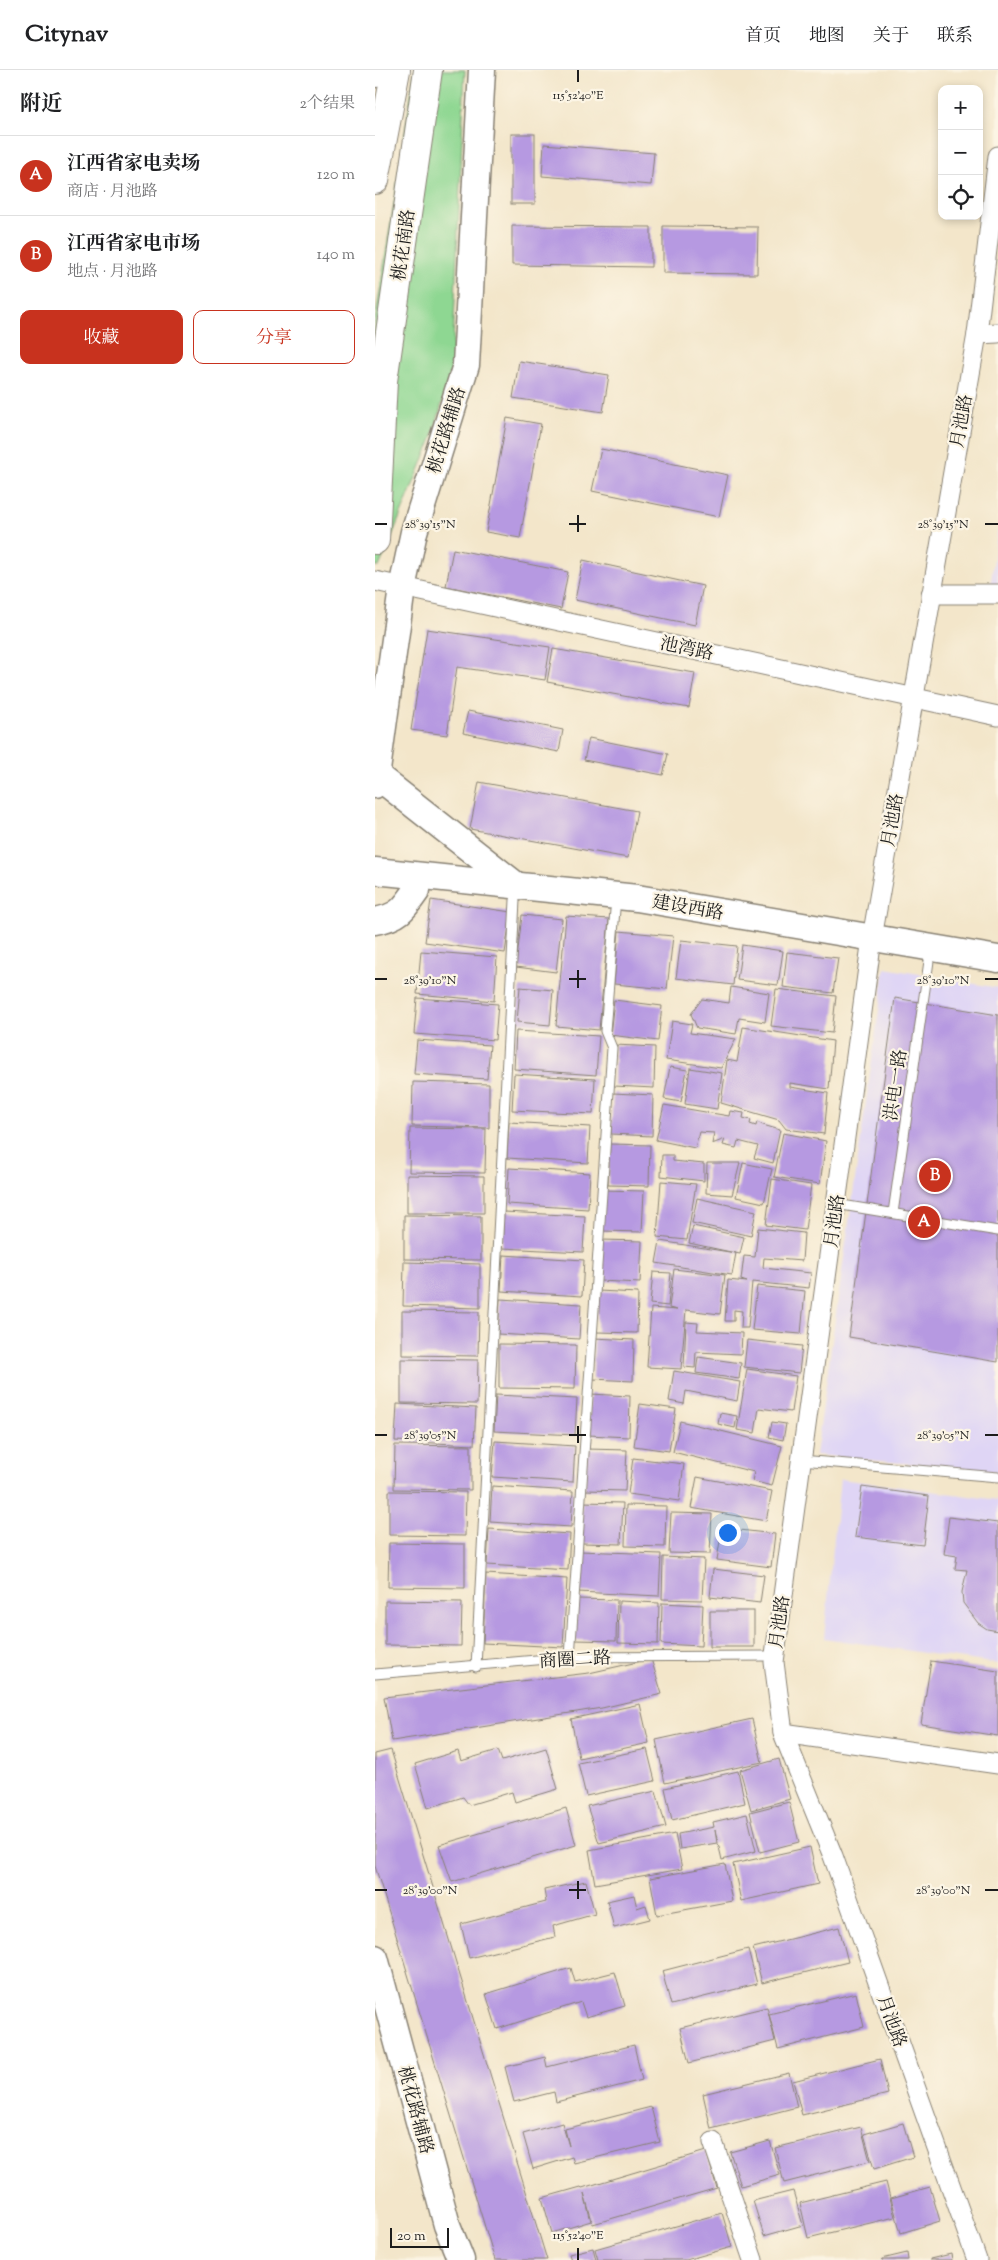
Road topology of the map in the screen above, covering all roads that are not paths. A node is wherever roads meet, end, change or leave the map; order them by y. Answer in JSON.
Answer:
{"nodes":[{"id":1,"x":396,"y":70,"type":"edge"},
{"id":2,"x":428,"y":70,"type":"edge"},
{"id":3,"x":482,"y":70,"type":"edge"},
{"id":4,"x":998,"y":156,"type":"edge"},
{"id":5,"x":375,"y":180,"type":"edge"},
{"id":6,"x":998,"y":333,"type":"edge"},
{"id":7,"x":977,"y":334,"type":"junction"},
{"id":8,"x":375,"y":540,"type":"edge"},
{"id":9,"x":375,"y":582,"type":"edge"},
{"id":10,"x":402,"y":588,"type":"junction"},
{"id":11,"x":931,"y":594,"type":"junction"},
{"id":12,"x":998,"y":594,"type":"edge"},
{"id":13,"x":913,"y":696,"type":"junction"},
{"id":14,"x":998,"y":716,"type":"edge"},
{"id":15,"x":376,"y":780,"type":"edge"},
{"id":16,"x":375,"y":871,"type":"edge"},
{"id":17,"x":375,"y":886,"type":"edge"},
{"id":18,"x":417,"y":890,"type":"junction"},
{"id":19,"x":516,"y":893,"type":"junction"},
{"id":20,"x":615,"y":910,"type":"junction"},
{"id":21,"x":375,"y":921,"type":"edge"},
{"id":22,"x":871,"y":945,"type":"junction"},
{"id":23,"x":998,"y":959,"type":"edge"},
{"id":24,"x":929,"y":961,"type":"junction"},
{"id":25,"x":998,"y":973,"type":"edge"},
{"id":26,"x":836,"y":1204,"type":"junction"},
{"id":27,"x":893,"y":1214,"type":"junction"},
{"id":28,"x":998,"y":1231,"type":"edge"},
{"id":29,"x":801,"y":1460,"type":"junction"},
{"id":30,"x":998,"y":1477,"type":"edge"},
{"id":31,"x":775,"y":1656,"type":"junction"},
{"id":32,"x":571,"y":1657,"type":"junction"},
{"id":33,"x":476,"y":1667,"type":"junction"},
{"id":34,"x":375,"y":1674,"type":"edge"},
{"id":35,"x":783,"y":1732,"type":"junction"},
{"id":36,"x":998,"y":1764,"type":"edge"},
{"id":37,"x":375,"y":1958,"type":"edge"},
{"id":38,"x":378,"y":1987,"type":"edge"},
{"id":39,"x":713,"y":2142,"type":"dead end"},
{"id":40,"x":461,"y":2260,"type":"edge"},
{"id":41,"x":753,"y":2260,"type":"edge"},
{"id":42,"x":977,"y":2260,"type":"edge"}],
"edges":[{"from":1,"to":5,"type":"main road"},
{"from":2,"to":8,"type":"main road","name":"桃花南路"},
{"from":3,"to":10,"type":"main road","name":"桃花路辅路"},
{"from":4,"to":7,"type":"street","name":"月池路"},
{"from":6,"to":7,"type":"street"},
{"from":7,"to":11,"type":"street","name":"月池路"},
{"from":9,"to":10,"type":"street","name":"池湾路"},
{"from":10,"to":13,"type":"street","name":"池湾路"},
{"from":10,"to":15,"type":"main road","name":"桃花路辅路"},
{"from":11,"to":12,"type":"street"},
{"from":11,"to":13,"type":"street","name":"月池路"},
{"from":13,"to":14,"type":"street","name":"池湾路"},
{"from":13,"to":22,"type":"street","name":"月池路"},
{"from":15,"to":19,"type":"main road"},
{"from":16,"to":19,"type":"main road","name":"建设西路"},
{"from":17,"to":18,"type":"main road","name":"建设西路"},
{"from":18,"to":19,"type":"main road","name":"建设西路"},
{"from":18,"to":21,"type":"main road"},
{"from":19,"to":20,"type":"main road","name":"建设西路"},
{"from":19,"to":22,"type":"main road","name":"建设西路"},
{"from":19,"to":33,"type":"lane"},
{"from":20,"to":22,"type":"main road","name":"建设西路"},
{"from":20,"to":32,"type":"lane"},
{"from":22,"to":23,"type":"main road","name":"建设西路"},
{"from":22,"to":24,"type":"main road","name":"建设西路"},
{"from":22,"to":26,"type":"street","name":"月池路"},
{"from":24,"to":25,"type":"main road","name":"建设西路"},
{"from":24,"to":27,"type":"lane","name":"洪电一路"},
{"from":26,"to":27,"type":"lane"},
{"from":26,"to":29,"type":"street","name":"月池路"},
{"from":27,"to":28,"type":"lane"},
{"from":29,"to":30,"type":"lane"},
{"from":29,"to":31,"type":"street","name":"月池路"},
{"from":31,"to":32,"type":"lane","name":"商圈二路"},
{"from":31,"to":35,"type":"street","name":"月池路"},
{"from":32,"to":33,"type":"lane","name":"商圈二路"},
{"from":33,"to":34,"type":"lane","name":"商圈二路"},
{"from":35,"to":36,"type":"street"},
{"from":35,"to":42,"type":"street","name":"月池路"},
{"from":37,"to":38,"type":"main road","name":"桃花路辅路"},
{"from":38,"to":40,"type":"main road","name":"桃花路辅路"},
{"from":39,"to":41,"type":"street"}]}
